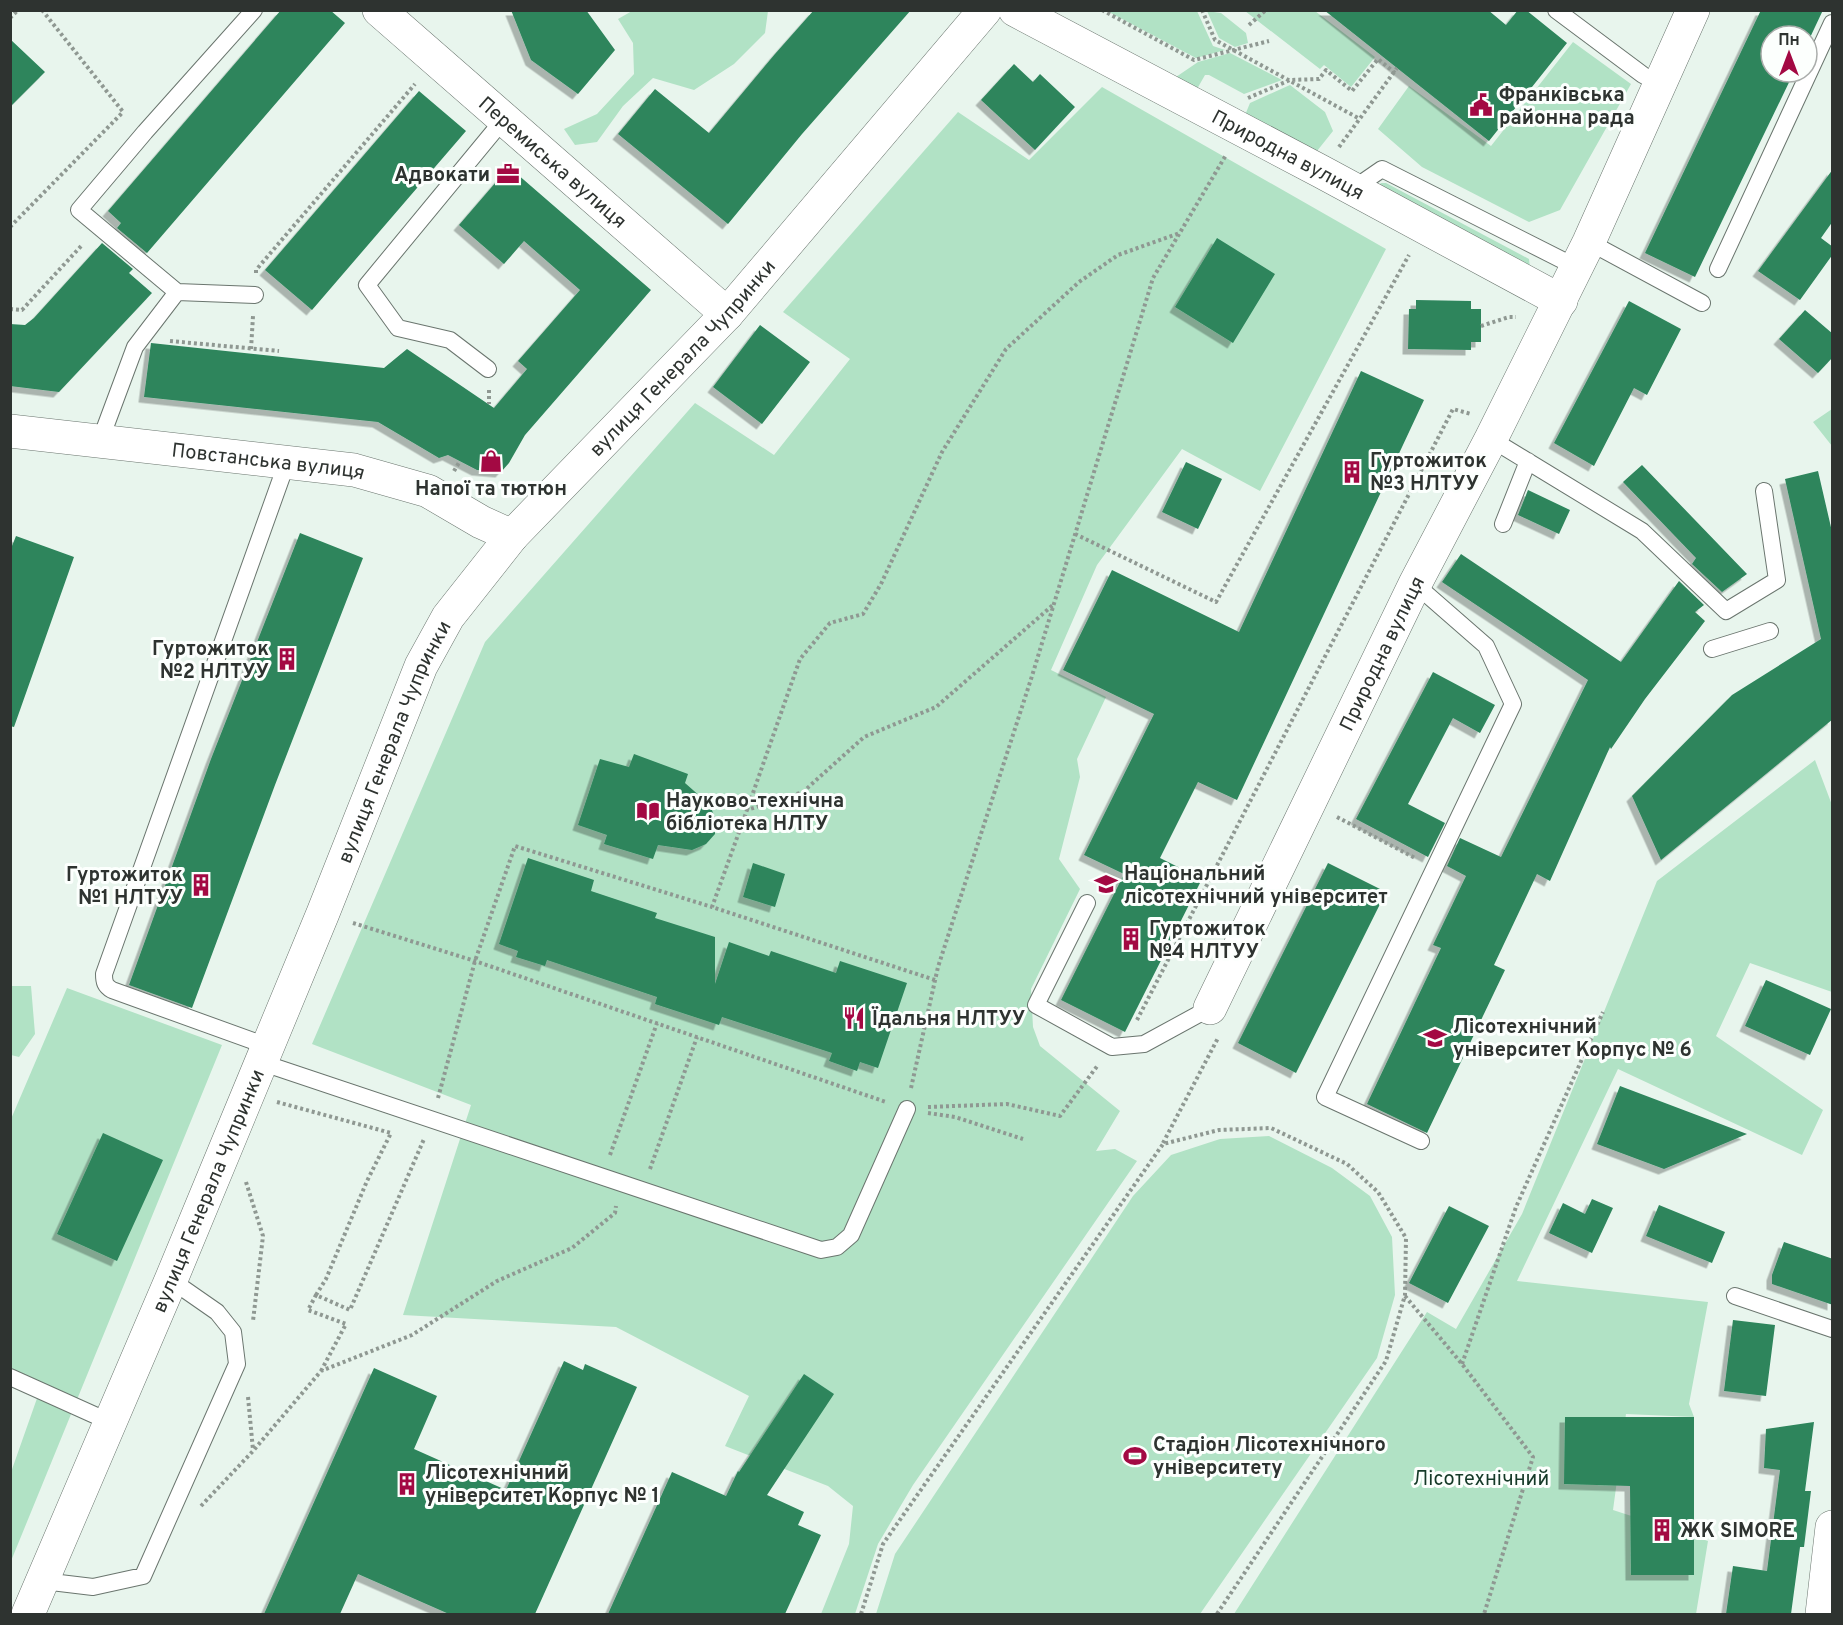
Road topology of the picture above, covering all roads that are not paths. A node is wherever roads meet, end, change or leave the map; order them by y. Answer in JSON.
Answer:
{"nodes":[{"id":1,"x":254,"y":10,"type":"edge"},
{"id":2,"x":379,"y":10,"type":"edge"},
{"id":3,"x":985,"y":10,"type":"edge"},
{"id":4,"x":1015,"y":10,"type":"edge"},
{"id":5,"x":1556,"y":10,"type":"edge"},
{"id":6,"x":1693,"y":10,"type":"edge"},
{"id":7,"x":1833,"y":23,"type":"edge"},
{"id":8,"x":1659,"y":84,"type":"junction"},
{"id":9,"x":504,"y":119,"type":"junction"},
{"id":10,"x":1353,"y":189,"type":"junction"},
{"id":11,"x":1583,"y":254,"type":"junction"},
{"id":12,"x":1718,"y":269,"type":"dead end"},
{"id":13,"x":177,"y":292,"type":"junction"},
{"id":14,"x":255,"y":295,"type":"road end"},
{"id":15,"x":1561,"y":300,"type":"junction"},
{"id":16,"x":1702,"y":303,"type":"dead end"},
{"id":17,"x":727,"y":314,"type":"junction"},
{"id":18,"x":488,"y":369,"type":"dead end"},
{"id":19,"x":10,"y":431,"type":"edge"},
{"id":20,"x":1491,"y":439,"type":"junction"},
{"id":21,"x":100,"y":441,"type":"junction"},
{"id":22,"x":1528,"y":461,"type":"junction"},
{"id":23,"x":287,"y":462,"type":"junction"},
{"id":24,"x":1764,"y":491,"type":"dead end"},
{"id":25,"x":1503,"y":524,"type":"dead end"},
{"id":26,"x":512,"y":536,"type":"junction"},
{"id":27,"x":1416,"y":584,"type":"junction"},
{"id":28,"x":1770,"y":631,"type":"dead end"},
{"id":29,"x":1712,"y":649,"type":"dead end"},
{"id":30,"x":1086,"y":903,"type":"dead end"},
{"id":31,"x":1210,"y":1008,"type":"joint"},
{"id":32,"x":264,"y":1054,"type":"junction"},
{"id":33,"x":906,"y":1109,"type":"road end"},
{"id":34,"x":1421,"y":1141,"type":"dead end"},
{"id":35,"x":171,"y":1280,"type":"junction"},
{"id":36,"x":1735,"y":1296,"type":"dead end"},
{"id":37,"x":1833,"y":1329,"type":"edge"},
{"id":38,"x":10,"y":1377,"type":"edge"},
{"id":39,"x":110,"y":1422,"type":"junction"},
{"id":40,"x":1833,"y":1527,"type":"edge"},
{"id":41,"x":43,"y":1581,"type":"junction"},
{"id":42,"x":28,"y":1614,"type":"edge"},
{"id":43,"x":1822,"y":1614,"type":"edge"}],
"edges":[{"from":1,"to":13,"type":"lane"},
{"from":2,"to":9,"type":"street","name":"Перемиська вулиця"},
{"from":3,"to":17,"type":"street","name":"вулиця Генерала Чупринки"},
{"from":4,"to":10,"type":"street","name":"Природна вулиця"},
{"from":5,"to":8,"type":"lane"},
{"from":6,"to":8,"type":"street","name":"Природна вулиця"},
{"from":7,"to":12,"type":"lane"},
{"from":8,"to":11,"type":"street","name":"Природна вулиця"},
{"from":9,"to":17,"type":"street","name":"Перемиська вулиця"},
{"from":9,"to":18,"type":"lane"},
{"from":10,"to":11,"type":"lane"},
{"from":10,"to":15,"type":"street","name":"Природна вулиця"},
{"from":11,"to":15,"type":"street","name":"Природна вулиця"},
{"from":11,"to":16,"type":"lane"},
{"from":13,"to":14,"type":"lane"},
{"from":13,"to":21,"type":"lane"},
{"from":15,"to":20,"type":"street","name":"Природна вулиця"},
{"from":17,"to":26,"type":"street","name":"вулиця Генерала Чупринки"},
{"from":19,"to":21,"type":"street","name":"Повстанська вулиця"},
{"from":20,"to":22,"type":"lane"},
{"from":20,"to":27,"type":"street","name":"Природна вулиця"},
{"from":21,"to":23,"type":"street","name":"Повстанська вулиця"},
{"from":22,"to":24,"type":"lane"},
{"from":22,"to":25,"type":"lane"},
{"from":23,"to":26,"type":"street","name":"Повстанська вулиця"},
{"from":23,"to":32,"type":"lane"},
{"from":26,"to":32,"type":"street","name":"вулиця Генерала Чупринки"},
{"from":27,"to":31,"type":"street","name":"Природна вулиця"},
{"from":27,"to":34,"type":"lane"},
{"from":28,"to":29,"type":"lane"},
{"from":30,"to":31,"type":"lane"},
{"from":32,"to":33,"type":"lane"},
{"from":32,"to":35,"type":"street","name":"вулиця Генерала Чупринки"},
{"from":35,"to":39,"type":"street","name":"вулиця Генерала Чупринки"},
{"from":35,"to":41,"type":"lane"},
{"from":36,"to":37,"type":"lane"},
{"from":38,"to":39,"type":"lane"},
{"from":39,"to":41,"type":"street","name":"вулиця Генерала Чупринки"},
{"from":40,"to":43,"type":"street"},
{"from":41,"to":42,"type":"street","name":"вулиця Генерала Чупринки"}]}
